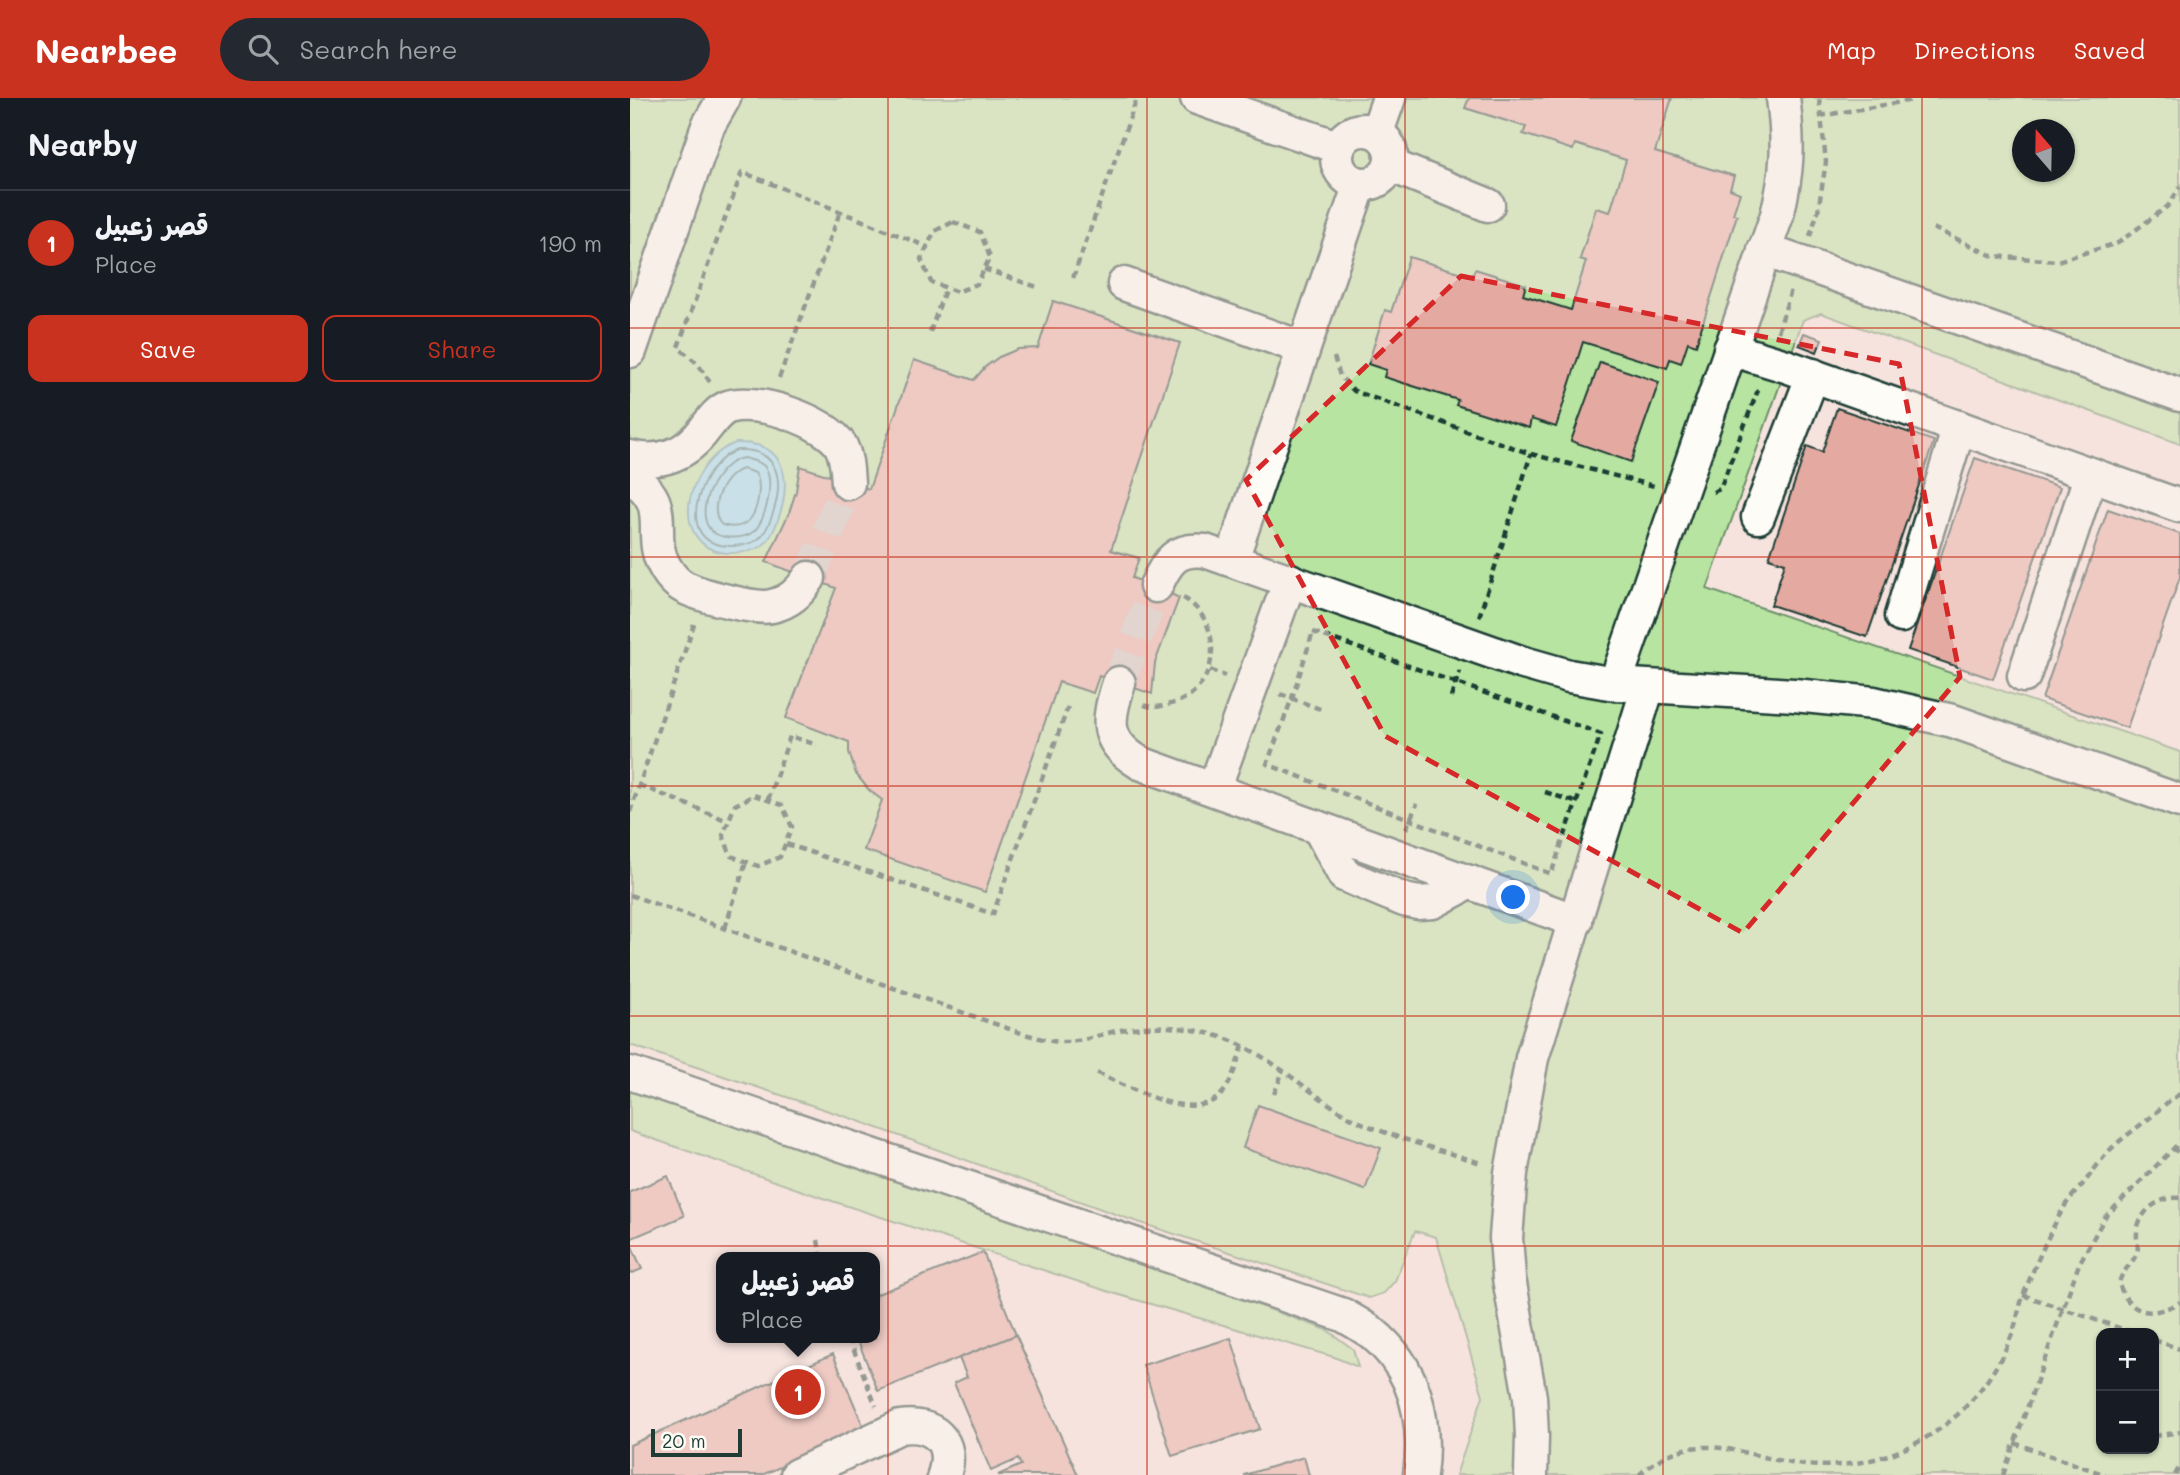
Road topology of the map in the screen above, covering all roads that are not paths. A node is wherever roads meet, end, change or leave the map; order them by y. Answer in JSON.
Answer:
{"nodes":[{"id":1,"x":722,"y":98,"type":"edge"},
{"id":2,"x":1197,"y":98,"type":"edge"},
{"id":3,"x":1389,"y":98,"type":"edge"},
{"id":4,"x":1785,"y":112,"type":"edge"},
{"id":5,"x":1377,"y":132,"type":"junction"},
{"id":6,"x":1338,"y":147,"type":"junction"},
{"id":7,"x":1390,"y":165,"type":"junction"},
{"id":8,"x":1360,"y":184,"type":"junction"},
{"id":9,"x":1488,"y":205,"type":"dead end"},
{"id":10,"x":1764,"y":250,"type":"junction"},
{"id":11,"x":1124,"y":284,"type":"dead end"},
{"id":12,"x":638,"y":304,"type":"edge"},
{"id":13,"x":1303,"y":348,"type":"junction"},
{"id":14,"x":1730,"y":349,"type":"junction"},
{"id":15,"x":630,"y":351,"type":"edge"},
{"id":16,"x":1813,"y":375,"type":"junction"},
{"id":17,"x":2180,"y":395,"type":"edge"},
{"id":18,"x":1959,"y":427,"type":"junction"},
{"id":19,"x":630,"y":457,"type":"edge"},
{"id":20,"x":2091,"y":474,"type":"junction"},
{"id":21,"x":630,"y":477,"type":"edge"},
{"id":22,"x":848,"y":483,"type":"tunnel mouth"},
{"id":23,"x":2180,"y":506,"type":"edge"},
{"id":24,"x":1758,"y":517,"type":"dead end"},
{"id":25,"x":1232,"y":559,"type":"junction"},
{"id":26,"x":809,"y":578,"type":"tunnel mouth"},
{"id":27,"x":1290,"y":580,"type":"junction"},
{"id":28,"x":1156,"y":584,"type":"tunnel mouth"},
{"id":29,"x":1901,"y":616,"type":"dead end"},
{"id":30,"x":2024,"y":676,"type":"dead end"},
{"id":31,"x":1615,"y":684,"type":"junction"},
{"id":32,"x":1648,"y":687,"type":"junction"},
{"id":33,"x":1117,"y":688,"type":"tunnel mouth"},
{"id":34,"x":1214,"y":789,"type":"junction"},
{"id":35,"x":2180,"y":801,"type":"edge"},
{"id":36,"x":1576,"y":921,"type":"junction"},
{"id":37,"x":630,"y":1073,"type":"edge"},
{"id":38,"x":797,"y":1475,"type":"edge"},
{"id":39,"x":944,"y":1475,"type":"edge"},
{"id":40,"x":1420,"y":1475,"type":"edge"},
{"id":41,"x":1531,"y":1475,"type":"edge"}],
"edges":[{"from":1,"to":12,"type":"street"},
{"from":2,"to":6,"type":"street"},
{"from":3,"to":5,"type":"street"},
{"from":4,"to":10,"type":"street"},
{"from":5,"to":6,"type":"street"},
{"from":5,"to":7,"type":"street"},
{"from":6,"to":8,"type":"street"},
{"from":7,"to":8,"type":"street"},
{"from":7,"to":9,"type":"street"},
{"from":8,"to":13,"type":"street"},
{"from":10,"to":14,"type":"street"},
{"from":10,"to":17,"type":"street"},
{"from":11,"to":13,"type":"street"},
{"from":12,"to":15,"type":"street"},
{"from":13,"to":25,"type":"street"},
{"from":14,"to":16,"type":"street"},
{"from":14,"to":31,"type":"street"},
{"from":16,"to":18,"type":"street"},
{"from":16,"to":24,"type":"street"},
{"from":18,"to":20,"type":"street"},
{"from":18,"to":29,"type":"street"},
{"from":19,"to":22,"type":"street"},
{"from":20,"to":23,"type":"street"},
{"from":20,"to":30,"type":"street"},
{"from":21,"to":26,"type":"street"},
{"from":25,"to":27,"type":"street"},
{"from":25,"to":28,"type":"street"},
{"from":27,"to":31,"type":"street"},
{"from":27,"to":34,"type":"street"},
{"from":31,"to":32,"type":"street"},
{"from":32,"to":35,"type":"street"},
{"from":32,"to":36,"type":"street"},
{"from":33,"to":34,"type":"street"},
{"from":34,"to":36,"type":"street"},
{"from":36,"to":41,"type":"street"},
{"from":37,"to":40,"type":"street"},
{"from":38,"to":39,"type":"street"}]}
